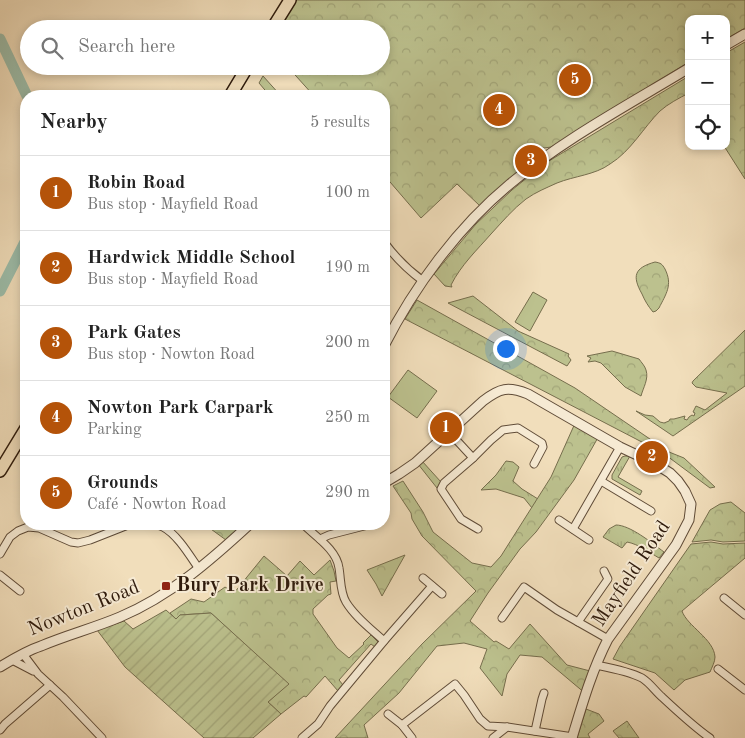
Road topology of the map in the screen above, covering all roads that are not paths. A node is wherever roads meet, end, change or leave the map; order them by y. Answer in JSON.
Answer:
{"nodes":[{"id":1,"x":290,"y":0,"type":"edge"},
{"id":2,"x":278,"y":20,"type":"edge"},
{"id":3,"x":745,"y":34,"type":"edge"},
{"id":4,"x":730,"y":43,"type":"edge"},
{"id":5,"x":685,"y":70,"type":"edge"},
{"id":6,"x":243,"y":75,"type":"edge"},
{"id":7,"x":234,"y":90,"type":"edge"},
{"id":8,"x":390,"y":250,"type":"edge"},
{"id":9,"x":423,"y":281,"type":"junction"},
{"id":10,"x":390,"y":335,"type":"edge"},
{"id":11,"x":449,"y":432,"type":"junction"},
{"id":12,"x":20,"y":438,"type":"edge"},
{"id":13,"x":620,"y":446,"type":"junction"},
{"id":14,"x":473,"y":458,"type":"junction"},
{"id":15,"x":534,"y":464,"type":"dead end"},
{"id":16,"x":0,"y":471,"type":"edge"},
{"id":17,"x":390,"y":479,"type":"edge"},
{"id":18,"x":601,"y":481,"type":"junction"},
{"id":19,"x":651,"y":511,"type":"dead end"},
{"id":20,"x":559,"y":520,"type":"dead end"},
{"id":21,"x":478,"y":529,"type":"dead end"},
{"id":22,"x":573,"y":529,"type":"junction"},
{"id":23,"x":20,"y":530,"type":"edge"},
{"id":24,"x":44,"y":530,"type":"edge"},
{"id":25,"x":113,"y":530,"type":"edge"},
{"id":26,"x":167,"y":530,"type":"edge"},
{"id":27,"x":243,"y":530,"type":"edge"},
{"id":28,"x":310,"y":530,"type":"edge"},
{"id":29,"x":349,"y":530,"type":"edge"},
{"id":30,"x":320,"y":539,"type":"junction"},
{"id":31,"x":590,"y":540,"type":"dead end"},
{"id":32,"x":0,"y":554,"type":"edge"},
{"id":33,"x":200,"y":569,"type":"junction"},
{"id":34,"x":604,"y":571,"type":"dead end"},
{"id":35,"x":0,"y":575,"type":"edge"},
{"id":36,"x":423,"y":578,"type":"dead end"},
{"id":37,"x":17,"y":586,"type":"dead end"},
{"id":38,"x":432,"y":586,"type":"junction"},
{"id":39,"x":442,"y":594,"type":"dead end"},
{"id":40,"x":724,"y":598,"type":"dead end"},
{"id":41,"x":745,"y":615,"type":"edge"},
{"id":42,"x":502,"y":618,"type":"dead end"},
{"id":43,"x":578,"y":622,"type":"junction"},
{"id":44,"x":608,"y":639,"type":"junction"},
{"id":45,"x":384,"y":641,"type":"junction"},
{"id":46,"x":23,"y":654,"type":"junction"},
{"id":47,"x":12,"y":660,"type":"junction"},
{"id":48,"x":596,"y":665,"type":"junction"},
{"id":49,"x":0,"y":667,"type":"edge"},
{"id":50,"x":718,"y":669,"type":"dead end"},
{"id":51,"x":38,"y":674,"type":"junction"},
{"id":52,"x":50,"y":685,"type":"junction"},
{"id":53,"x":745,"y":690,"type":"edge"},
{"id":54,"x":544,"y":693,"type":"dead end"},
{"id":55,"x":388,"y":714,"type":"dead end"},
{"id":56,"x":402,"y":725,"type":"junction"},
{"id":57,"x":507,"y":727,"type":"junction"},
{"id":58,"x":0,"y":730,"type":"edge"},
{"id":59,"x":535,"y":731,"type":"junction"},
{"id":60,"x":572,"y":737,"type":"edge"},
{"id":61,"x":102,"y":738,"type":"edge"},
{"id":62,"x":302,"y":738,"type":"edge"},
{"id":63,"x":412,"y":738,"type":"edge"},
{"id":64,"x":493,"y":738,"type":"edge"},
{"id":65,"x":710,"y":738,"type":"edge"}],
"edges":[{"from":1,"to":2,"type":"highway"},
{"from":3,"to":4,"type":"street"},
{"from":5,"to":9,"type":"street"},
{"from":6,"to":7,"type":"highway"},
{"from":8,"to":9,"type":"street"},
{"from":9,"to":10,"type":"street"},
{"from":11,"to":13,"type":"street","name":"Mayfield Road"},
{"from":11,"to":14,"type":"street"},
{"from":11,"to":17,"type":"street","name":"Mayfield Road"},
{"from":12,"to":16,"type":"highway"},
{"from":13,"to":18,"type":"street"},
{"from":13,"to":44,"type":"street","name":"Mayfield Road"},
{"from":14,"to":15,"type":"street"},
{"from":14,"to":21,"type":"street"},
{"from":18,"to":19,"type":"street"},
{"from":18,"to":22,"type":"street"},
{"from":20,"to":22,"type":"street"},
{"from":22,"to":31,"type":"street"},
{"from":23,"to":32,"type":"street"},
{"from":24,"to":25,"type":"street"},
{"from":26,"to":33,"type":"street"},
{"from":27,"to":33,"type":"street","name":"Nowton Road"},
{"from":28,"to":30,"type":"street"},
{"from":29,"to":30,"type":"street"},
{"from":30,"to":45,"type":"street"},
{"from":33,"to":46,"type":"street","name":"Nowton Road"},
{"from":34,"to":43,"type":"street"},
{"from":35,"to":37,"type":"street"},
{"from":36,"to":38,"type":"street"},
{"from":38,"to":39,"type":"street"},
{"from":38,"to":45,"type":"street"},
{"from":40,"to":41,"type":"street"},
{"from":42,"to":43,"type":"street"},
{"from":43,"to":44,"type":"street"},
{"from":44,"to":48,"type":"street","name":"Mayfield Road"},
{"from":45,"to":62,"type":"street"},
{"from":46,"to":47,"type":"street","name":"Nowton Road"},
{"from":46,"to":51,"type":"street"},
{"from":47,"to":49,"type":"street","name":"Nowton Road"},
{"from":47,"to":51,"type":"street"},
{"from":48,"to":60,"type":"street","name":"Mayfield Road"},
{"from":48,"to":65,"type":"street"},
{"from":50,"to":53,"type":"street"},
{"from":51,"to":52,"type":"street"},
{"from":52,"to":58,"type":"street"},
{"from":52,"to":61,"type":"street"},
{"from":54,"to":59,"type":"street"},
{"from":55,"to":56,"type":"street"},
{"from":56,"to":57,"type":"street"},
{"from":56,"to":63,"type":"street"},
{"from":57,"to":59,"type":"street"},
{"from":57,"to":64,"type":"street"},
{"from":59,"to":60,"type":"street"}]}
